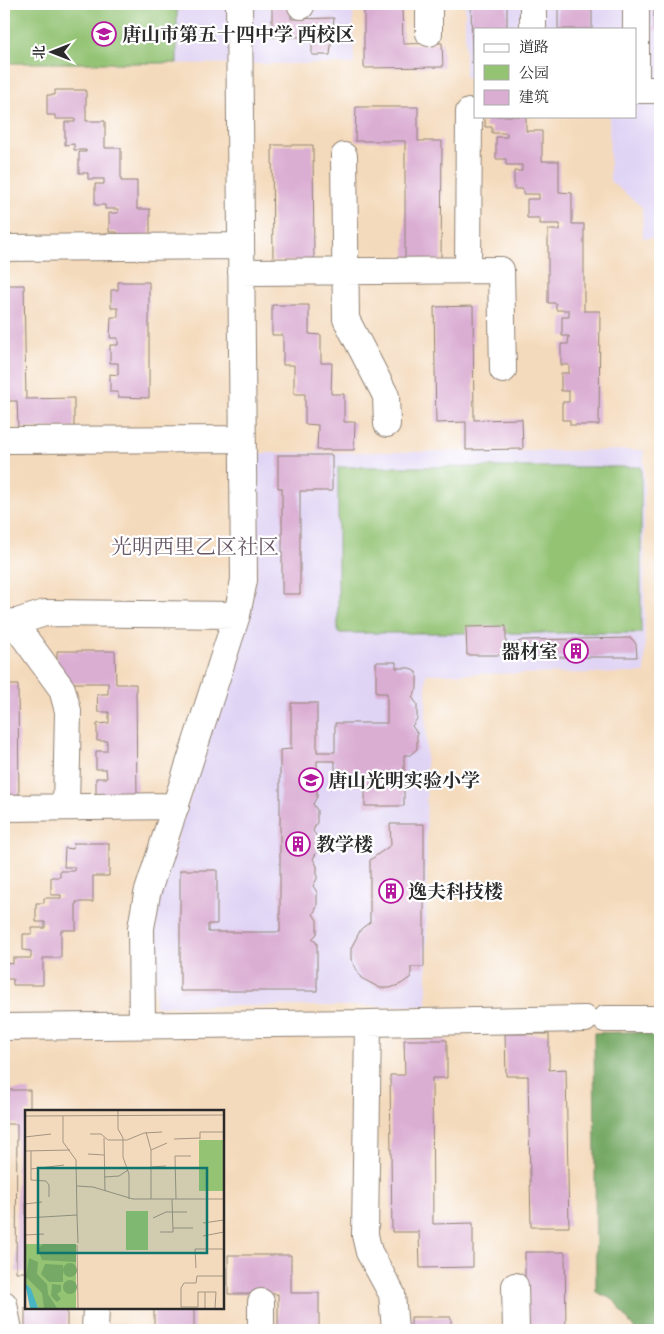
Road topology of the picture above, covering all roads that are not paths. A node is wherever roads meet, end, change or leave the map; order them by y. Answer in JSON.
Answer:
{"nodes":[{"id":1,"x":239,"y":4,"type":"edge"},
{"id":2,"x":429,"y":4,"type":"edge"},
{"id":3,"x":636,"y":4,"type":"edge"},
{"id":4,"x":429,"y":33,"type":"dead end"},
{"id":5,"x":660,"y":90,"type":"edge"},
{"id":6,"x":469,"y":112,"type":"dead end"},
{"id":7,"x":344,"y":156,"type":"dead end"},
{"id":8,"x":241,"y":246,"type":"junction"},
{"id":9,"x":4,"y":248,"type":"edge"},
{"id":10,"x":344,"y":270,"type":"junction"},
{"id":11,"x":468,"y":270,"type":"junction"},
{"id":12,"x":241,"y":272,"type":"junction"},
{"id":13,"x":503,"y":370,"type":"dead end"},
{"id":14,"x":387,"y":424,"type":"dead end"},
{"id":15,"x":4,"y":440,"type":"edge"},
{"id":16,"x":242,"y":440,"type":"junction"},
{"id":17,"x":237,"y":615,"type":"junction"},
{"id":18,"x":8,"y":624,"type":"edge"},
{"id":19,"x":176,"y":806,"type":"junction"},
{"id":20,"x":66,"y":807,"type":"junction"},
{"id":21,"x":4,"y":808,"type":"edge"},
{"id":22,"x":660,"y":1019,"type":"edge"},
{"id":23,"x":368,"y":1023,"type":"junction"},
{"id":24,"x":142,"y":1025,"type":"junction"},
{"id":25,"x":4,"y":1027,"type":"edge"},
{"id":26,"x":515,"y":1286,"type":"dead end"},
{"id":27,"x":261,"y":1302,"type":"dead end"},
{"id":28,"x":4,"y":1304,"type":"edge"},
{"id":29,"x":96,"y":1309,"type":"edge"},
{"id":30,"x":9,"y":1330,"type":"edge"},
{"id":31,"x":96,"y":1330,"type":"edge"},
{"id":32,"x":261,"y":1330,"type":"edge"},
{"id":33,"x":395,"y":1330,"type":"edge"},
{"id":34,"x":516,"y":1330,"type":"edge"}],
"edges":[{"from":1,"to":8,"type":"street"},
{"from":2,"to":4,"type":"street"},
{"from":3,"to":5,"type":"street"},
{"from":6,"to":11,"type":"street"},
{"from":7,"to":10,"type":"street"},
{"from":8,"to":9,"type":"street"},
{"from":8,"to":12,"type":"street"},
{"from":10,"to":11,"type":"street"},
{"from":10,"to":12,"type":"street"},
{"from":10,"to":14,"type":"street"},
{"from":11,"to":13,"type":"street"},
{"from":12,"to":16,"type":"street"},
{"from":15,"to":16,"type":"street"},
{"from":16,"to":17,"type":"street"},
{"from":17,"to":18,"type":"street"},
{"from":17,"to":19,"type":"street"},
{"from":18,"to":20,"type":"street"},
{"from":19,"to":20,"type":"street"},
{"from":19,"to":24,"type":"street"},
{"from":20,"to":21,"type":"street"},
{"from":22,"to":23,"type":"street"},
{"from":23,"to":24,"type":"street"},
{"from":23,"to":33,"type":"street"},
{"from":24,"to":25,"type":"street"},
{"from":26,"to":34,"type":"street"},
{"from":27,"to":32,"type":"street"},
{"from":28,"to":30,"type":"street"},
{"from":29,"to":31,"type":"street"}]}
